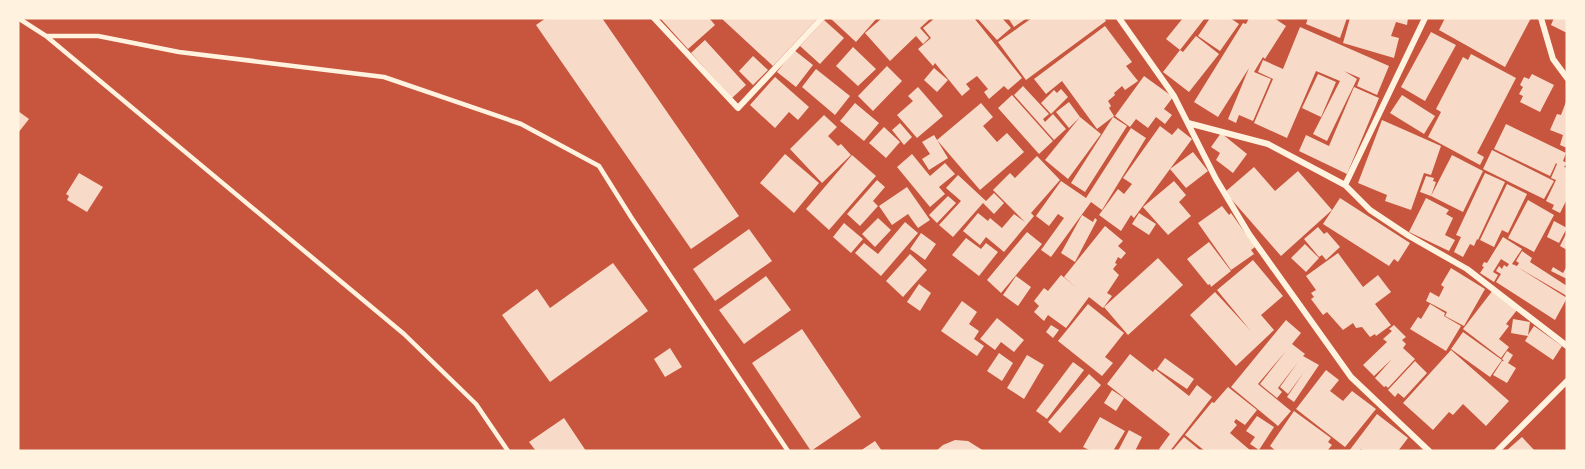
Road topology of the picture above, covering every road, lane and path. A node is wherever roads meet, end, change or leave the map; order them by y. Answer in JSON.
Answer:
{"nodes":[{"id":1,"x":18,"y":18,"type":"edge"},
{"id":2,"x":654,"y":18,"type":"edge"},
{"id":3,"x":822,"y":18,"type":"edge"},
{"id":4,"x":1119,"y":18,"type":"edge"},
{"id":5,"x":1425,"y":18,"type":"edge"},
{"id":6,"x":1541,"y":18,"type":"edge"},
{"id":7,"x":46,"y":36,"type":"junction"},
{"id":8,"x":1567,"y":78,"type":"edge"},
{"id":9,"x":1188,"y":123,"type":"junction"},
{"id":10,"x":1345,"y":185,"type":"junction"},
{"id":11,"x":1567,"y":346,"type":"edge"},
{"id":12,"x":1567,"y":381,"type":"edge"},
{"id":13,"x":508,"y":451,"type":"edge"},
{"id":14,"x":788,"y":451,"type":"edge"},
{"id":15,"x":1429,"y":451,"type":"edge"},
{"id":16,"x":1497,"y":451,"type":"edge"}],
"edges":[{"from":1,"to":7,"type":"lane"},
{"from":2,"to":3,"type":"street"},
{"from":4,"to":9,"type":"street"},
{"from":5,"to":10,"type":"street"},
{"from":6,"to":8,"type":"street"},
{"from":7,"to":13,"type":"lane"},
{"from":7,"to":14,"type":"lane"},
{"from":9,"to":10,"type":"street"},
{"from":9,"to":15,"type":"street"},
{"from":10,"to":11,"type":"street"},
{"from":12,"to":16,"type":"street"}]}
